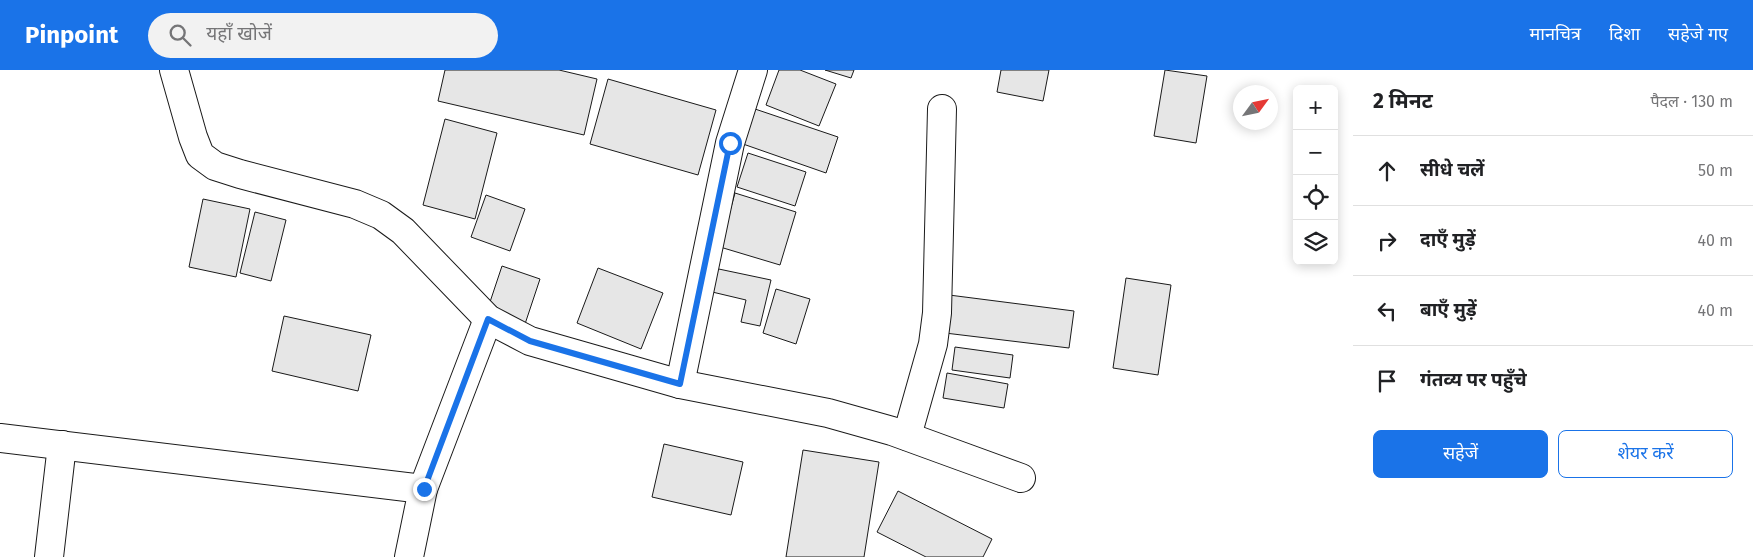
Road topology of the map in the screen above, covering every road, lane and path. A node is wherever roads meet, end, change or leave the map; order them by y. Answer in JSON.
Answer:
{"nodes":[{"id":1,"x":174,"y":70,"type":"edge"},
{"id":2,"x":753,"y":70,"type":"edge"},
{"id":3,"x":942,"y":109,"type":"dead end"},
{"id":4,"x":488,"y":319,"type":"junction"},
{"id":5,"x":680,"y":384,"type":"junction"},
{"id":6,"x":907,"y":436,"type":"junction"},
{"id":7,"x":0,"y":438,"type":"edge"},
{"id":8,"x":62,"y":445,"type":"junction"},
{"id":9,"x":1021,"y":478,"type":"dead end"},
{"id":10,"x":424,"y":489,"type":"junction"},
{"id":11,"x":49,"y":557,"type":"edge"},
{"id":12,"x":409,"y":557,"type":"edge"}],
"edges":[{"from":1,"to":4,"type":"street"},
{"from":2,"to":5,"type":"street"},
{"from":3,"to":6,"type":"street"},
{"from":4,"to":5,"type":"street"},
{"from":4,"to":10,"type":"street"},
{"from":5,"to":6,"type":"street"},
{"from":6,"to":9,"type":"street"},
{"from":7,"to":8,"type":"street"},
{"from":8,"to":10,"type":"street"},
{"from":8,"to":11,"type":"street"},
{"from":10,"to":12,"type":"street"}]}
